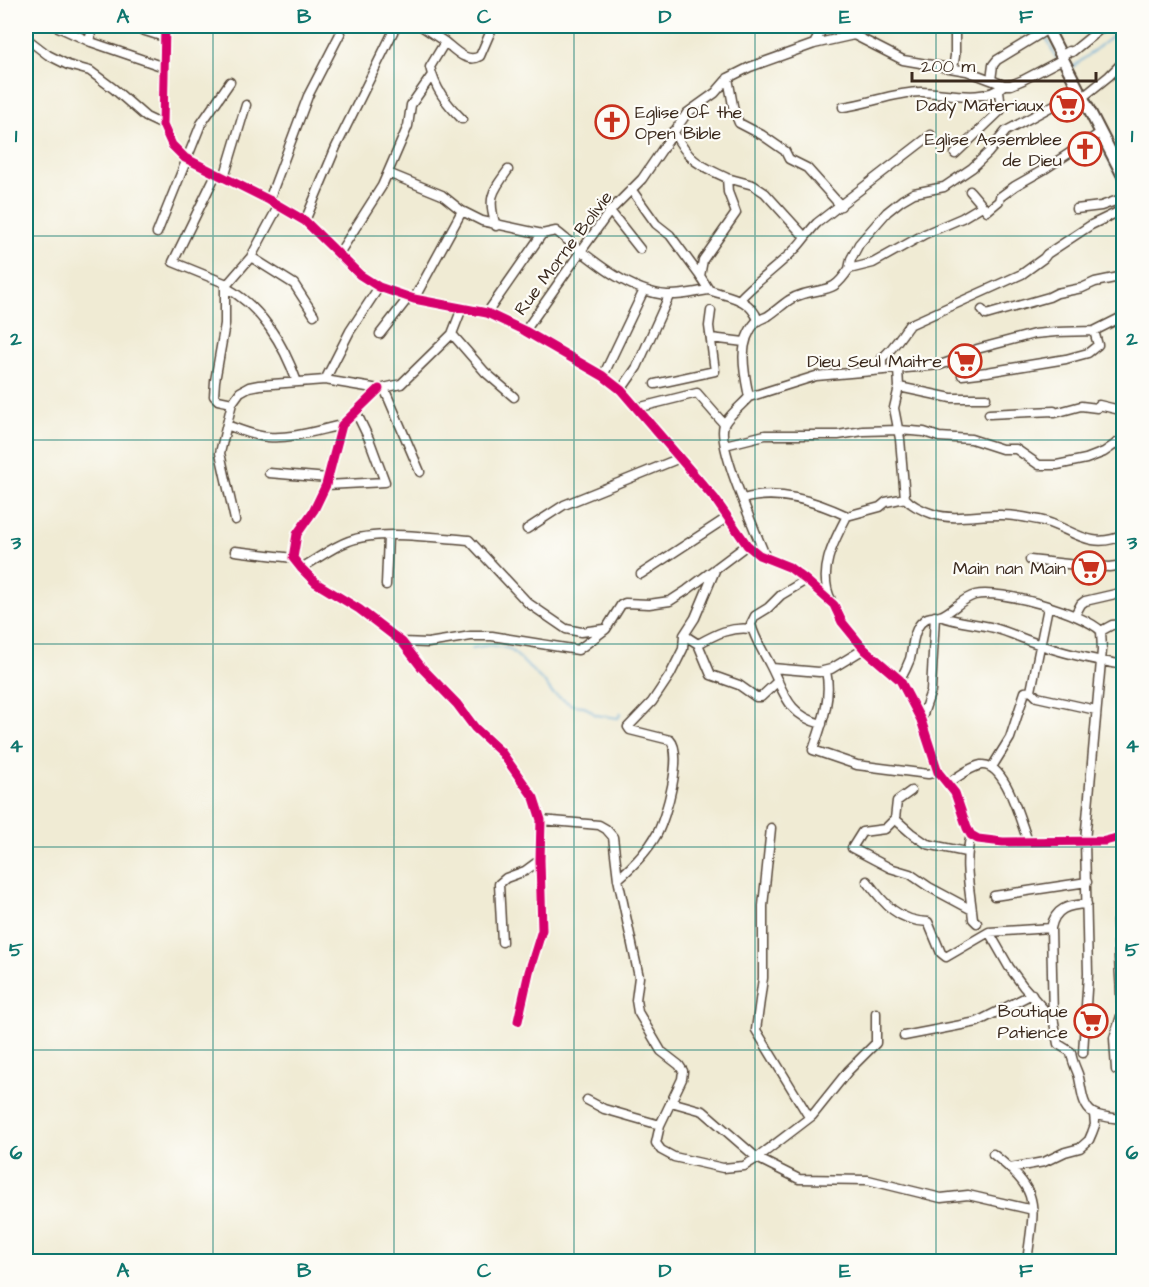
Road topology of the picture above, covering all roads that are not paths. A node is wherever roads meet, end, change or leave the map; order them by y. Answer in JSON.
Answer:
{"nodes":[{"id":1,"x":56,"y":26,"type":"edge"},
{"id":2,"x":90,"y":26,"type":"edge"},
{"id":3,"x":129,"y":26,"type":"edge"},
{"id":4,"x":165,"y":26,"type":"edge"},
{"id":5,"x":396,"y":26,"type":"edge"},
{"id":6,"x":421,"y":26,"type":"edge"},
{"id":7,"x":493,"y":26,"type":"edge"},
{"id":8,"x":824,"y":26,"type":"edge"},
{"id":9,"x":955,"y":26,"type":"edge"},
{"id":10,"x":1104,"y":26,"type":"edge"},
{"id":11,"x":853,"y":29,"type":"edge"},
{"id":12,"x":1045,"y":29,"type":"edge"},
{"id":13,"x":340,"y":34,"type":"dead end"},
{"id":14,"x":164,"y":37,"type":"junction"},
{"id":15,"x":26,"y":38,"type":"edge"},
{"id":16,"x":91,"y":42,"type":"junction"},
{"id":17,"x":445,"y":42,"type":"junction"},
{"id":18,"x":814,"y":44,"type":"junction"},
{"id":19,"x":1060,"y":60,"type":"junction"},
{"id":20,"x":1124,"y":61,"type":"edge"},
{"id":21,"x":164,"y":67,"type":"junction"},
{"id":22,"x":953,"y":68,"type":"junction"},
{"id":23,"x":432,"y":75,"type":"junction"},
{"id":24,"x":728,"y":78,"type":"junction"},
{"id":25,"x":991,"y":80,"type":"junction"},
{"id":26,"x":230,"y":82,"type":"dead end"},
{"id":27,"x":1001,"y":87,"type":"junction"},
{"id":28,"x":1078,"y":94,"type":"junction"},
{"id":29,"x":246,"y":105,"type":"dead end"},
{"id":30,"x":843,"y":107,"type":"dead end"},
{"id":31,"x":462,"y":119,"type":"dead end"},
{"id":32,"x":163,"y":125,"type":"junction"},
{"id":33,"x":673,"y":131,"type":"junction"},
{"id":34,"x":1100,"y":133,"type":"junction"},
{"id":35,"x":931,"y":135,"type":"dead end"},
{"id":36,"x":955,"y":154,"type":"dead end"},
{"id":37,"x":188,"y":159,"type":"junction"},
{"id":38,"x":1120,"y":164,"type":"edge"},
{"id":39,"x":508,"y":170,"type":"dead end"},
{"id":40,"x":388,"y":172,"type":"junction"},
{"id":41,"x":220,"y":176,"type":"junction"},
{"id":42,"x":727,"y":178,"type":"junction"},
{"id":43,"x":1124,"y":178,"type":"edge"},
{"id":44,"x":631,"y":189,"type":"junction"},
{"id":45,"x":970,"y":191,"type":"dead end"},
{"id":46,"x":1124,"y":198,"type":"edge"},
{"id":47,"x":269,"y":200,"type":"junction"},
{"id":48,"x":841,"y":206,"type":"junction"},
{"id":49,"x":982,"y":206,"type":"junction"},
{"id":50,"x":278,"y":207,"type":"junction"},
{"id":51,"x":1076,"y":209,"type":"dead end"},
{"id":52,"x":462,"y":211,"type":"junction"},
{"id":53,"x":1120,"y":211,"type":"dead end"},
{"id":54,"x":610,"y":212,"type":"junction"},
{"id":55,"x":305,"y":221,"type":"junction"},
{"id":56,"x":496,"y":226,"type":"junction"},
{"id":57,"x":157,"y":233,"type":"dead end"},
{"id":58,"x":543,"y":234,"type":"junction"},
{"id":59,"x":804,"y":236,"type":"junction"},
{"id":60,"x":640,"y":249,"type":"dead end"},
{"id":61,"x":581,"y":251,"type":"junction"},
{"id":62,"x":338,"y":255,"type":"junction"},
{"id":63,"x":251,"y":257,"type":"junction"},
{"id":64,"x":849,"y":269,"type":"junction"},
{"id":65,"x":700,"y":276,"type":"junction"},
{"id":66,"x":1124,"y":276,"type":"edge"},
{"id":67,"x":226,"y":285,"type":"junction"},
{"id":68,"x":379,"y":287,"type":"junction"},
{"id":69,"x":709,"y":290,"type":"junction"},
{"id":70,"x":644,"y":291,"type":"junction"},
{"id":71,"x":669,"y":296,"type":"junction"},
{"id":72,"x":412,"y":298,"type":"junction"},
{"id":73,"x":739,"y":300,"type":"junction"},
{"id":74,"x":462,"y":308,"type":"junction"},
{"id":75,"x":982,"y":310,"type":"dead end"},
{"id":76,"x":711,"y":311,"type":"dead end"},
{"id":77,"x":487,"y":313,"type":"junction"},
{"id":78,"x":314,"y":315,"type":"dead end"},
{"id":79,"x":1124,"y":316,"type":"edge"},
{"id":80,"x":758,"y":320,"type":"junction"},
{"id":81,"x":525,"y":331,"type":"junction"},
{"id":82,"x":1094,"y":331,"type":"junction"},
{"id":83,"x":380,"y":334,"type":"dead end"},
{"id":84,"x":452,"y":334,"type":"junction"},
{"id":85,"x":711,"y":338,"type":"junction"},
{"id":86,"x":744,"y":342,"type":"junction"},
{"id":87,"x":898,"y":369,"type":"junction"},
{"id":88,"x":882,"y":370,"type":"junction"},
{"id":89,"x":962,"y":375,"type":"dead end"},
{"id":90,"x":603,"y":376,"type":"junction"},
{"id":91,"x":325,"y":381,"type":"junction"},
{"id":92,"x":297,"y":382,"type":"junction"},
{"id":93,"x":655,"y":384,"type":"dead end"},
{"id":94,"x":899,"y":387,"type":"junction"},
{"id":95,"x":381,"y":388,"type":"junction"},
{"id":96,"x":621,"y":390,"type":"junction"},
{"id":97,"x":514,"y":397,"type":"dead end"},
{"id":98,"x":749,"y":398,"type":"junction"},
{"id":99,"x":986,"y":398,"type":"dead end"},
{"id":100,"x":232,"y":403,"type":"junction"},
{"id":101,"x":638,"y":408,"type":"junction"},
{"id":102,"x":1124,"y":411,"type":"edge"},
{"id":103,"x":356,"y":412,"type":"junction"},
{"id":104,"x":989,"y":414,"type":"dead end"},
{"id":105,"x":724,"y":424,"type":"junction"},
{"id":106,"x":227,"y":425,"type":"junction"},
{"id":107,"x":342,"y":425,"type":"junction"},
{"id":108,"x":899,"y":430,"type":"junction"},
{"id":109,"x":1124,"y":438,"type":"edge"},
{"id":110,"x":725,"y":446,"type":"junction"},
{"id":111,"x":680,"y":458,"type":"junction"},
{"id":112,"x":420,"y":472,"type":"dead end"},
{"id":113,"x":269,"y":473,"type":"dead end"},
{"id":114,"x":327,"y":482,"type":"junction"},
{"id":115,"x":905,"y":498,"type":"junction"},
{"id":116,"x":743,"y":499,"type":"junction"},
{"id":117,"x":847,"y":516,"type":"junction"},
{"id":118,"x":728,"y":518,"type":"junction"},
{"id":119,"x":235,"y":520,"type":"dead end"},
{"id":120,"x":527,"y":528,"type":"dead end"},
{"id":121,"x":1124,"y":535,"type":"edge"},
{"id":122,"x":388,"y":536,"type":"junction"},
{"id":123,"x":747,"y":544,"type":"junction"},
{"id":124,"x":235,"y":551,"type":"dead end"},
{"id":125,"x":293,"y":558,"type":"junction"},
{"id":126,"x":766,"y":558,"type":"junction"},
{"id":127,"x":1030,"y":560,"type":"dead end"},
{"id":128,"x":1124,"y":565,"type":"edge"},
{"id":129,"x":301,"y":568,"type":"junction"},
{"id":130,"x":716,"y":568,"type":"junction"},
{"id":131,"x":641,"y":574,"type":"dead end"},
{"id":132,"x":806,"y":580,"type":"junction"},
{"id":133,"x":386,"y":585,"type":"dead end"},
{"id":134,"x":1124,"y":592,"type":"edge"},
{"id":135,"x":834,"y":605,"type":"junction"},
{"id":136,"x":1048,"y":607,"type":"junction"},
{"id":137,"x":1075,"y":615,"type":"junction"},
{"id":138,"x":937,"y":616,"type":"junction"},
{"id":139,"x":1124,"y":624,"type":"edge"},
{"id":140,"x":606,"y":629,"type":"junction"},
{"id":141,"x":752,"y":629,"type":"junction"},
{"id":142,"x":1101,"y":631,"type":"junction"},
{"id":143,"x":684,"y":634,"type":"junction"},
{"id":144,"x":402,"y":642,"type":"junction"},
{"id":145,"x":698,"y":644,"type":"junction"},
{"id":146,"x":1040,"y":645,"type":"junction"},
{"id":147,"x":864,"y":649,"type":"junction"},
{"id":148,"x":1101,"y":661,"type":"junction"},
{"id":149,"x":1124,"y":665,"type":"edge"},
{"id":150,"x":772,"y":668,"type":"junction"},
{"id":151,"x":826,"y":670,"type":"junction"},
{"id":152,"x":900,"y":680,"type":"junction"},
{"id":153,"x":778,"y":681,"type":"junction"},
{"id":154,"x":1031,"y":691,"type":"junction"},
{"id":155,"x":1096,"y":710,"type":"junction"},
{"id":156,"x":921,"y":720,"type":"junction"},
{"id":157,"x":822,"y":724,"type":"junction"},
{"id":158,"x":992,"y":767,"type":"junction"},
{"id":159,"x":938,"y":772,"type":"junction"},
{"id":160,"x":948,"y":783,"type":"junction"},
{"id":161,"x":911,"y":790,"type":"dead end"},
{"id":162,"x":895,"y":819,"type":"junction"},
{"id":163,"x":541,"y":820,"type":"junction"},
{"id":164,"x":771,"y":828,"type":"dead end"},
{"id":165,"x":971,"y":835,"type":"junction"},
{"id":166,"x":1124,"y":836,"type":"edge"},
{"id":167,"x":1028,"y":841,"type":"junction"},
{"id":168,"x":1085,"y":842,"type":"junction"},
{"id":169,"x":966,"y":852,"type":"junction"},
{"id":170,"x":540,"y":860,"type":"junction"},
{"id":171,"x":618,"y":879,"type":"junction"},
{"id":172,"x":867,"y":881,"type":"dead end"},
{"id":173,"x":1087,"y":882,"type":"junction"},
{"id":174,"x":994,"y":896,"type":"dead end"},
{"id":175,"x":1087,"y":904,"type":"junction"},
{"id":176,"x":972,"y":910,"type":"junction"},
{"id":177,"x":1124,"y":920,"type":"edge"},
{"id":178,"x":977,"y":923,"type":"dead end"},
{"id":179,"x":1051,"y":928,"type":"junction"},
{"id":180,"x":989,"y":932,"type":"junction"},
{"id":181,"x":502,"y":942,"type":"dead end"},
{"id":182,"x":1121,"y":959,"type":"edge"},
{"id":183,"x":1032,"y":994,"type":"junction"},
{"id":184,"x":876,"y":1013,"type":"dead end"},
{"id":185,"x":1053,"y":1017,"type":"junction"},
{"id":186,"x":518,"y":1021,"type":"dead end"},
{"id":187,"x":904,"y":1036,"type":"dead end"},
{"id":188,"x":1083,"y":1053,"type":"dead end"},
{"id":189,"x":1116,"y":1070,"type":"dead end"},
{"id":190,"x":587,"y":1100,"type":"dead end"},
{"id":191,"x":671,"y":1102,"type":"junction"},
{"id":192,"x":1124,"y":1113,"type":"edge"},
{"id":193,"x":1094,"y":1114,"type":"junction"},
{"id":194,"x":810,"y":1117,"type":"junction"},
{"id":195,"x":660,"y":1125,"type":"junction"},
{"id":196,"x":993,"y":1154,"type":"dead end"},
{"id":197,"x":757,"y":1158,"type":"junction"},
{"id":198,"x":1010,"y":1168,"type":"junction"},
{"id":199,"x":1033,"y":1210,"type":"junction"},
{"id":200,"x":1027,"y":1262,"type":"edge"}],
"edges":[{"from":1,"to":16,"type":"street"},
{"from":2,"to":16,"type":"street"},
{"from":3,"to":14,"type":"street"},
{"from":4,"to":14,"type":"street"},
{"from":5,"to":55,"type":"street"},
{"from":6,"to":17,"type":"street"},
{"from":7,"to":17,"type":"street"},
{"from":8,"to":18,"type":"street"},
{"from":9,"to":22,"type":"street"},
{"from":10,"to":19,"type":"street"},
{"from":11,"to":18,"type":"street","name":"Rue Morne Bolivie"},
{"from":11,"to":22,"type":"street","name":"Rue Morne Bolivie"},
{"from":12,"to":19,"type":"main road"},
{"from":12,"to":25,"type":"street"},
{"from":13,"to":47,"type":"street"},
{"from":14,"to":21,"type":"street"},
{"from":15,"to":32,"type":"street"},
{"from":16,"to":21,"type":"street"},
{"from":17,"to":23,"type":"street"},
{"from":18,"to":24,"type":"street","name":"Rue Morne Bolivie"},
{"from":19,"to":27,"type":"street"},
{"from":19,"to":28,"type":"main road"},
{"from":20,"to":28,"type":"street"},
{"from":21,"to":32,"type":"street"},
{"from":22,"to":25,"type":"street","name":"Rue Morne Bolivie"},
{"from":23,"to":31,"type":"street"},
{"from":23,"to":40,"type":"street"},
{"from":24,"to":33,"type":"street","name":"Rue Morne Bolivie"},
{"from":24,"to":48,"type":"street"},
{"from":25,"to":27,"type":"street","name":"Rue Morne Bolivie"},
{"from":26,"to":37,"type":"street"},
{"from":27,"to":30,"type":"street"},
{"from":27,"to":36,"type":"street"},
{"from":28,"to":34,"type":"main road"},
{"from":28,"to":64,"type":"street"},
{"from":29,"to":41,"type":"street"},
{"from":32,"to":37,"type":"street"},
{"from":33,"to":42,"type":"street"},
{"from":33,"to":44,"type":"street","name":"Rue Morne Bolivie"},
{"from":34,"to":38,"type":"main road"},
{"from":34,"to":49,"type":"street"},
{"from":35,"to":48,"type":"street"},
{"from":37,"to":41,"type":"street"},
{"from":37,"to":57,"type":"street"},
{"from":38,"to":43,"type":"main road"},
{"from":39,"to":56,"type":"street"},
{"from":40,"to":52,"type":"street"},
{"from":40,"to":62,"type":"street"},
{"from":41,"to":47,"type":"street"},
{"from":41,"to":67,"type":"street"},
{"from":42,"to":59,"type":"street"},
{"from":42,"to":65,"type":"street"},
{"from":44,"to":54,"type":"street","name":"Rue Morne Bolivie"},
{"from":44,"to":65,"type":"street"},
{"from":45,"to":49,"type":"street"},
{"from":46,"to":51,"type":"street"},
{"from":47,"to":50,"type":"street"},
{"from":48,"to":59,"type":"street"},
{"from":49,"to":64,"type":"street"},
{"from":50,"to":55,"type":"street"},
{"from":50,"to":63,"type":"street"},
{"from":52,"to":56,"type":"street"},
{"from":52,"to":72,"type":"street"},
{"from":53,"to":88,"type":"street"},
{"from":54,"to":60,"type":"street"},
{"from":54,"to":61,"type":"street","name":"Rue Morne Bolivie"},
{"from":55,"to":62,"type":"street"},
{"from":56,"to":58,"type":"street"},
{"from":58,"to":61,"type":"street"},
{"from":58,"to":77,"type":"street"},
{"from":59,"to":73,"type":"street"},
{"from":61,"to":70,"type":"street"},
{"from":61,"to":81,"type":"street","name":"Rue Morne Bolivie"},
{"from":62,"to":68,"type":"street"},
{"from":63,"to":67,"type":"street"},
{"from":63,"to":78,"type":"street"},
{"from":64,"to":80,"type":"street"},
{"from":65,"to":69,"type":"street"},
{"from":66,"to":75,"type":"street"},
{"from":67,"to":92,"type":"street"},
{"from":67,"to":100,"type":"street"},
{"from":68,"to":72,"type":"street"},
{"from":68,"to":91,"type":"street"},
{"from":69,"to":71,"type":"street"},
{"from":69,"to":73,"type":"street"},
{"from":70,"to":71,"type":"street"},
{"from":70,"to":90,"type":"street"},
{"from":71,"to":96,"type":"street"},
{"from":72,"to":74,"type":"street"},
{"from":72,"to":83,"type":"street"},
{"from":73,"to":80,"type":"street"},
{"from":74,"to":77,"type":"street"},
{"from":74,"to":84,"type":"street"},
{"from":76,"to":85,"type":"street"},
{"from":77,"to":81,"type":"street"},
{"from":79,"to":82,"type":"street"},
{"from":80,"to":86,"type":"street"},
{"from":81,"to":90,"type":"street"},
{"from":82,"to":87,"type":"street"},
{"from":82,"to":89,"type":"street"},
{"from":84,"to":95,"type":"street"},
{"from":84,"to":97,"type":"street"},
{"from":85,"to":86,"type":"street"},
{"from":85,"to":93,"type":"street"},
{"from":86,"to":98,"type":"street"},
{"from":87,"to":88,"type":"street"},
{"from":87,"to":94,"type":"street"},
{"from":88,"to":98,"type":"street"},
{"from":90,"to":96,"type":"street"},
{"from":91,"to":92,"type":"street"},
{"from":91,"to":95,"type":"street"},
{"from":92,"to":100,"type":"street"},
{"from":94,"to":99,"type":"street"},
{"from":94,"to":108,"type":"street"},
{"from":95,"to":103,"type":"street"},
{"from":95,"to":112,"type":"street"},
{"from":96,"to":101,"type":"street"},
{"from":98,"to":105,"type":"street"},
{"from":100,"to":106,"type":"street"},
{"from":101,"to":105,"type":"street"},
{"from":101,"to":111,"type":"street"},
{"from":102,"to":104,"type":"street"},
{"from":103,"to":107,"type":"street"},
{"from":103,"to":114,"type":"street"},
{"from":105,"to":110,"type":"street"},
{"from":106,"to":107,"type":"street"},
{"from":106,"to":119,"type":"street"},
{"from":107,"to":114,"type":"street"},
{"from":108,"to":109,"type":"street"},
{"from":108,"to":110,"type":"street"},
{"from":108,"to":115,"type":"street"},
{"from":110,"to":116,"type":"street"},
{"from":111,"to":118,"type":"street"},
{"from":111,"to":120,"type":"street"},
{"from":113,"to":114,"type":"street"},
{"from":114,"to":125,"type":"street"},
{"from":115,"to":117,"type":"street"},
{"from":115,"to":121,"type":"street"},
{"from":116,"to":117,"type":"street"},
{"from":116,"to":126,"type":"street"},
{"from":117,"to":135,"type":"street"},
{"from":118,"to":123,"type":"street"},
{"from":118,"to":131,"type":"street"},
{"from":122,"to":129,"type":"street"},
{"from":122,"to":133,"type":"street"},
{"from":122,"to":140,"type":"street"},
{"from":123,"to":126,"type":"street"},
{"from":123,"to":130,"type":"street"},
{"from":124,"to":125,"type":"street"},
{"from":125,"to":129,"type":"street"},
{"from":126,"to":132,"type":"street"},
{"from":127,"to":128,"type":"street"},
{"from":129,"to":144,"type":"street"},
{"from":130,"to":140,"type":"street"},
{"from":130,"to":143,"type":"street"},
{"from":132,"to":135,"type":"street"},
{"from":132,"to":141,"type":"street"},
{"from":134,"to":137,"type":"street"},
{"from":135,"to":147,"type":"street"},
{"from":136,"to":137,"type":"street"},
{"from":136,"to":138,"type":"street"},
{"from":136,"to":146,"type":"street"},
{"from":137,"to":142,"type":"street"},
{"from":138,"to":146,"type":"street"},
{"from":138,"to":152,"type":"street"},
{"from":138,"to":156,"type":"street"},
{"from":139,"to":142,"type":"street"},
{"from":140,"to":144,"type":"street"},
{"from":141,"to":145,"type":"street"},
{"from":141,"to":150,"type":"street"},
{"from":142,"to":148,"type":"street"},
{"from":143,"to":145,"type":"street"},
{"from":143,"to":171,"type":"street"},
{"from":144,"to":163,"type":"street"},
{"from":145,"to":153,"type":"street"},
{"from":146,"to":148,"type":"street"},
{"from":146,"to":154,"type":"street"},
{"from":147,"to":151,"type":"street"},
{"from":147,"to":152,"type":"street"},
{"from":148,"to":149,"type":"street"},
{"from":148,"to":155,"type":"street"},
{"from":150,"to":151,"type":"street"},
{"from":150,"to":153,"type":"street"},
{"from":151,"to":157,"type":"street"},
{"from":152,"to":156,"type":"street"},
{"from":153,"to":157,"type":"street"},
{"from":154,"to":155,"type":"street"},
{"from":154,"to":158,"type":"street"},
{"from":155,"to":168,"type":"street"},
{"from":156,"to":159,"type":"street"},
{"from":157,"to":159,"type":"street"},
{"from":158,"to":160,"type":"street"},
{"from":158,"to":167,"type":"street"},
{"from":159,"to":160,"type":"street"},
{"from":160,"to":165,"type":"street"},
{"from":161,"to":162,"type":"street"},
{"from":162,"to":169,"type":"street"},
{"from":162,"to":176,"type":"street"},
{"from":163,"to":170,"type":"street"},
{"from":163,"to":171,"type":"street"},
{"from":164,"to":194,"type":"street"},
{"from":165,"to":167,"type":"street"},
{"from":165,"to":169,"type":"street"},
{"from":166,"to":168,"type":"street"},
{"from":167,"to":168,"type":"street"},
{"from":168,"to":173,"type":"street"},
{"from":169,"to":176,"type":"street"},
{"from":170,"to":181,"type":"street"},
{"from":170,"to":186,"type":"street"},
{"from":171,"to":191,"type":"street"},
{"from":172,"to":180,"type":"street"},
{"from":173,"to":174,"type":"street"},
{"from":173,"to":175,"type":"street"},
{"from":175,"to":179,"type":"street"},
{"from":175,"to":188,"type":"street"},
{"from":176,"to":178,"type":"street"},
{"from":177,"to":182,"type":"street"},
{"from":179,"to":180,"type":"street"},
{"from":179,"to":185,"type":"street"},
{"from":180,"to":183,"type":"street"},
{"from":182,"to":189,"type":"street"},
{"from":183,"to":185,"type":"street"},
{"from":183,"to":187,"type":"street"},
{"from":184,"to":194,"type":"street"},
{"from":185,"to":193,"type":"street"},
{"from":190,"to":195,"type":"street"},
{"from":191,"to":195,"type":"street"},
{"from":191,"to":197,"type":"street"},
{"from":192,"to":193,"type":"street"},
{"from":193,"to":198,"type":"street"},
{"from":194,"to":197,"type":"street"},
{"from":195,"to":197,"type":"street"},
{"from":196,"to":198,"type":"street"},
{"from":197,"to":199,"type":"street"},
{"from":198,"to":199,"type":"street"},
{"from":199,"to":200,"type":"street"}]}
